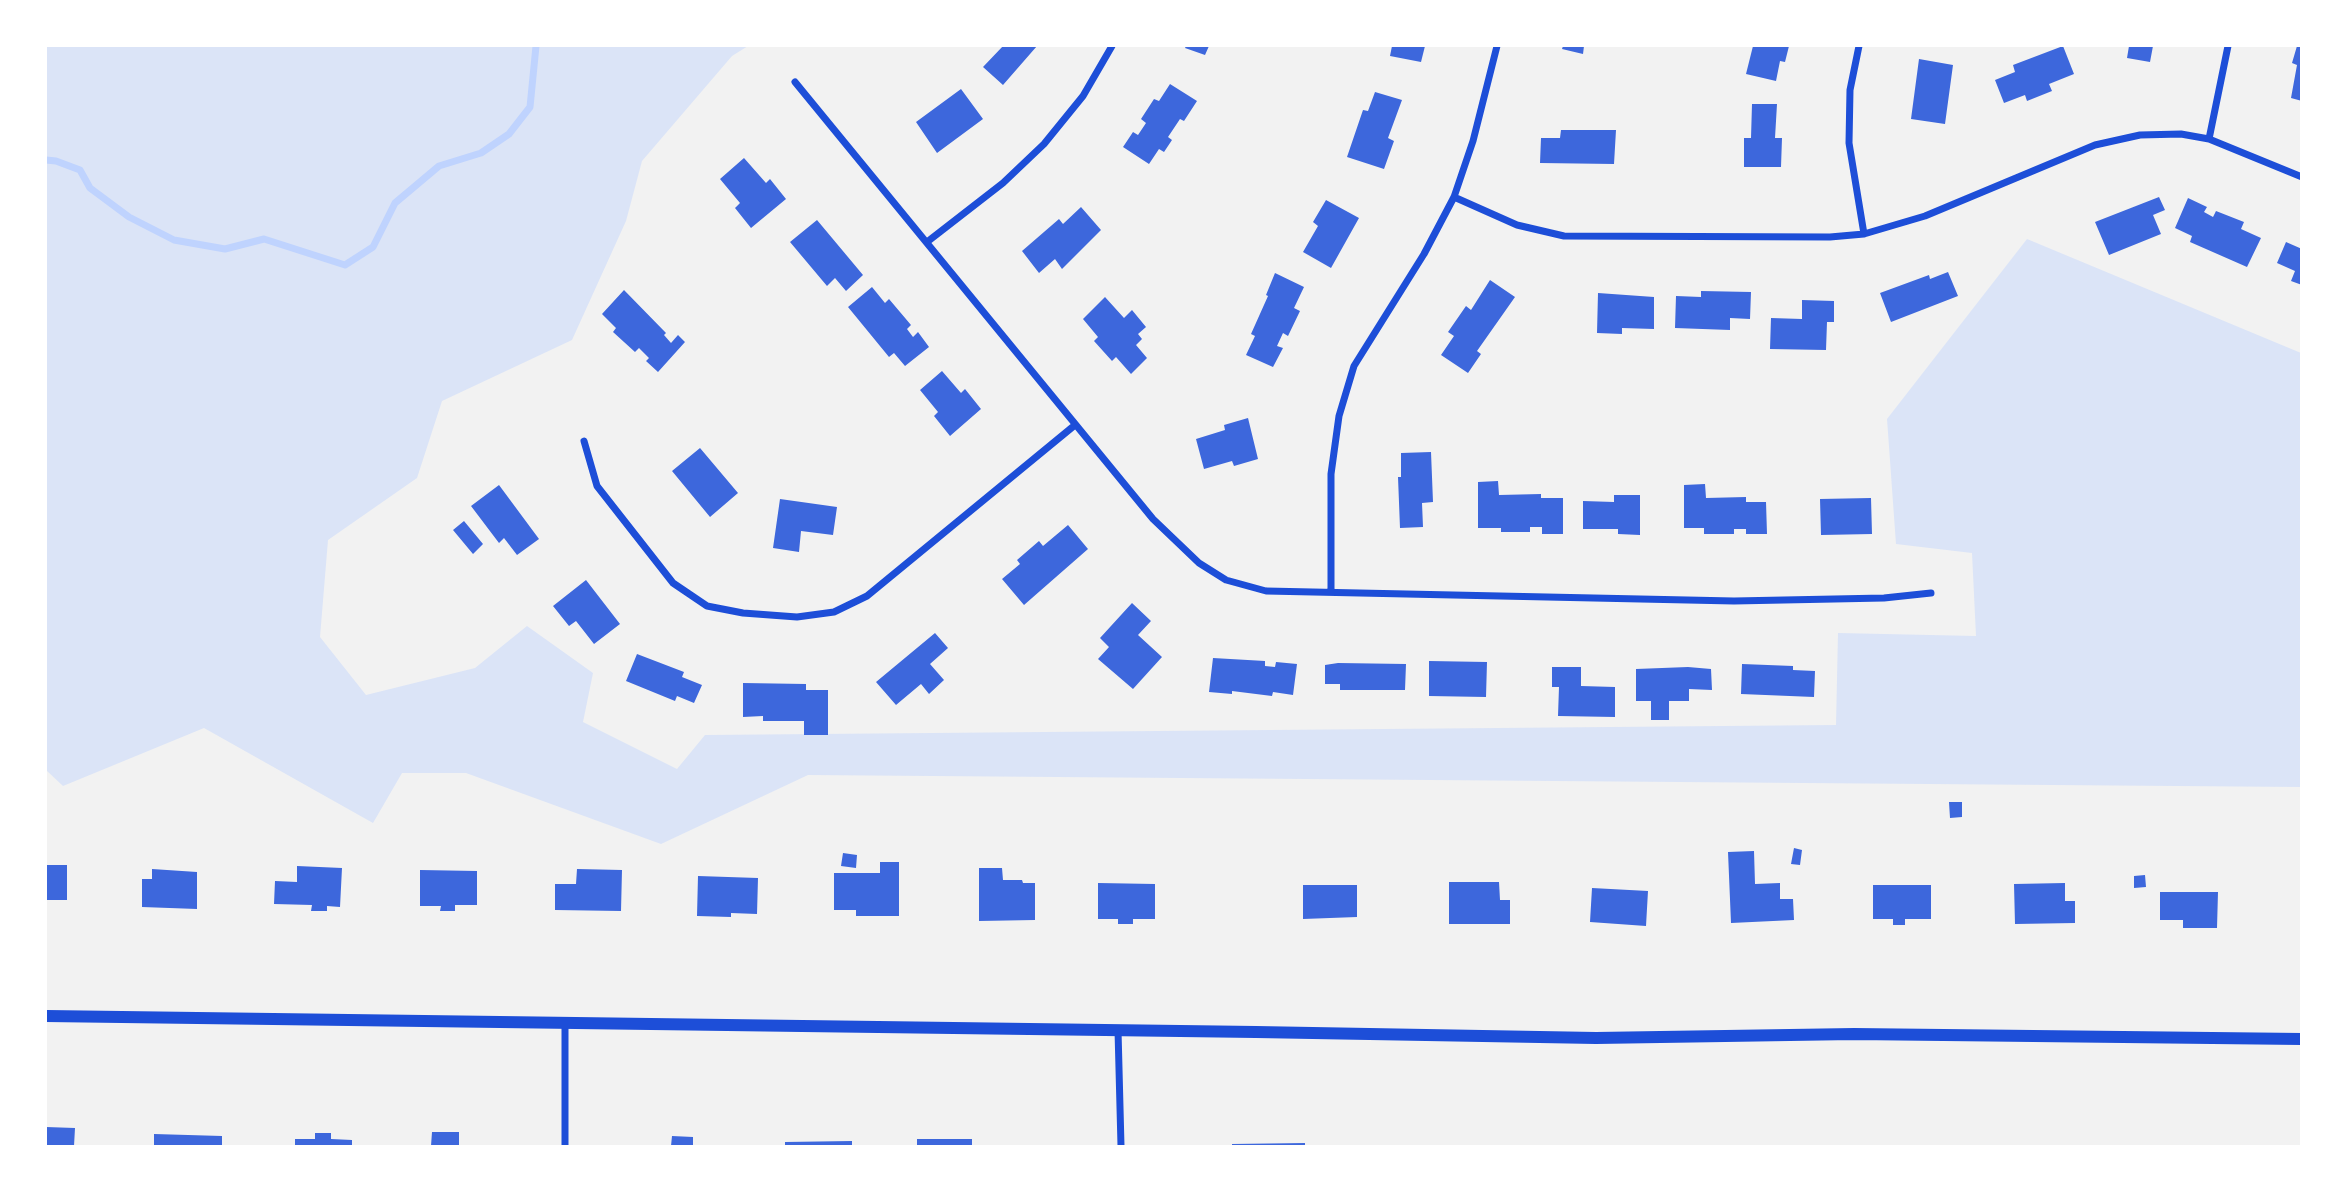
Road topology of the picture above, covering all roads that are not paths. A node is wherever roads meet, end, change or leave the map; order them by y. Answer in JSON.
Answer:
{"nodes":[{"id":1,"x":1112,"y":46,"type":"edge"},
{"id":2,"x":1497,"y":46,"type":"edge"},
{"id":3,"x":1859,"y":46,"type":"edge"},
{"id":4,"x":2228,"y":46,"type":"edge"},
{"id":5,"x":795,"y":82,"type":"dead end"},
{"id":6,"x":2209,"y":139,"type":"junction"},
{"id":7,"x":2301,"y":177,"type":"edge"},
{"id":8,"x":1454,"y":197,"type":"junction"},
{"id":9,"x":1864,"y":234,"type":"junction"},
{"id":10,"x":927,"y":242,"type":"junction"},
{"id":11,"x":1075,"y":425,"type":"junction"},
{"id":12,"x":584,"y":441,"type":"dead end"},
{"id":13,"x":1331,"y":591,"type":"junction"},
{"id":14,"x":1931,"y":593,"type":"dead end"},
{"id":15,"x":46,"y":1016,"type":"edge"},
{"id":16,"x":565,"y":1024,"type":"junction"},
{"id":17,"x":1118,"y":1030,"type":"junction"},
{"id":18,"x":2301,"y":1039,"type":"edge"},
{"id":19,"x":565,"y":1146,"type":"edge"},
{"id":20,"x":1121,"y":1146,"type":"edge"}],
"edges":[{"from":1,"to":10,"type":"street"},
{"from":2,"to":8,"type":"street"},
{"from":3,"to":9,"type":"street"},
{"from":4,"to":6,"type":"street"},
{"from":5,"to":10,"type":"street"},
{"from":6,"to":7,"type":"street"},
{"from":6,"to":9,"type":"street"},
{"from":8,"to":9,"type":"street"},
{"from":8,"to":13,"type":"street"},
{"from":10,"to":11,"type":"street"},
{"from":11,"to":12,"type":"street"},
{"from":11,"to":13,"type":"street"},
{"from":13,"to":14,"type":"street"},
{"from":15,"to":16,"type":"street"},
{"from":16,"to":17,"type":"street"},
{"from":16,"to":19,"type":"street"},
{"from":17,"to":18,"type":"street"},
{"from":17,"to":20,"type":"street"}]}
